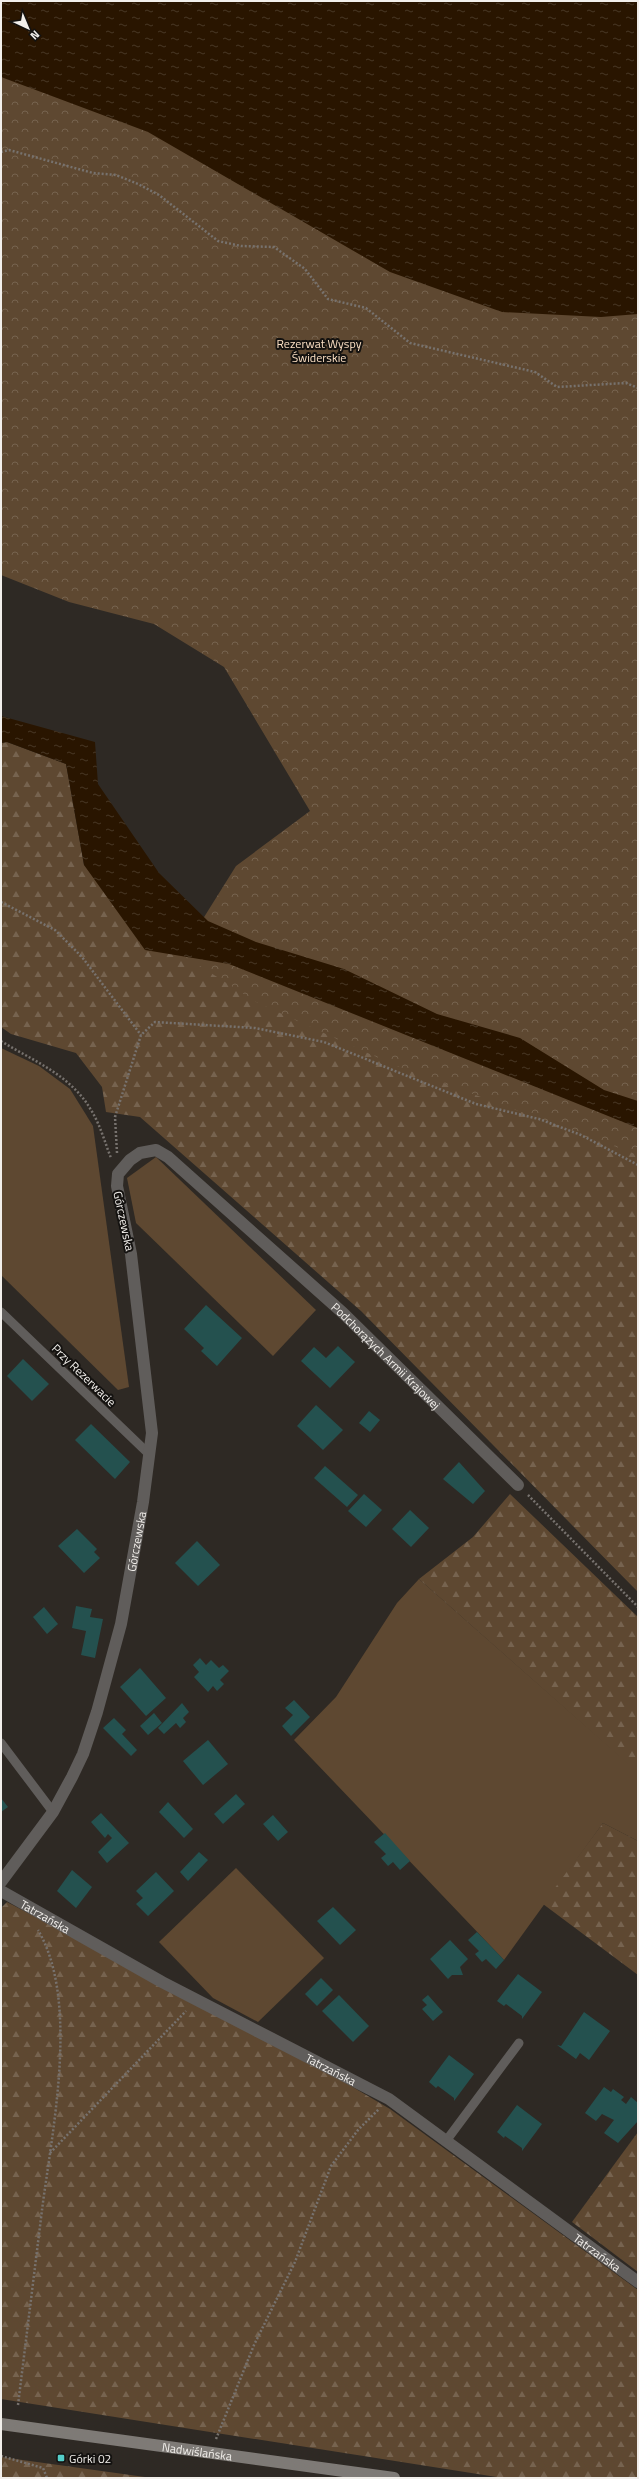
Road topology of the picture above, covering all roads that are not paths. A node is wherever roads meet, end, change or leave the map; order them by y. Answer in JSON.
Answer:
{"nodes":[{"id":1,"x":118,"y":1174,"type":"joint"},
{"id":2,"x":1,"y":1312,"type":"edge"},
{"id":3,"x":150,"y":1455,"type":"junction"},
{"id":4,"x":518,"y":1485,"type":"road end"},
{"id":5,"x":1,"y":1743,"type":"edge"},
{"id":6,"x":53,"y":1812,"type":"junction"},
{"id":7,"x":1,"y":1882,"type":"edge"},
{"id":8,"x":1,"y":1891,"type":"edge"},
{"id":9,"x":519,"y":2043,"type":"dead end"},
{"id":10,"x":446,"y":2141,"type":"junction"},
{"id":11,"x":638,"y":2282,"type":"edge"},
{"id":12,"x":1,"y":2424,"type":"edge"},
{"id":13,"x":394,"y":2478,"type":"edge"}],
"edges":[{"from":1,"to":3,"type":"street","name":"Górczewska"},
{"from":1,"to":4,"type":"street","name":"Podchorążych Armii Krajowej"},
{"from":2,"to":3,"type":"lane","name":"Przy Rezerwacie"},
{"from":3,"to":6,"type":"street","name":"Górczewska"},
{"from":5,"to":6,"type":"lane"},
{"from":6,"to":7,"type":"street","name":"Górczewska"},
{"from":8,"to":10,"type":"street","name":"Tatrzańska"},
{"from":9,"to":10,"type":"lane"},
{"from":10,"to":11,"type":"street","name":"Tatrzańska"},
{"from":12,"to":13,"type":"main road","name":"Nadwiślańska"}]}
